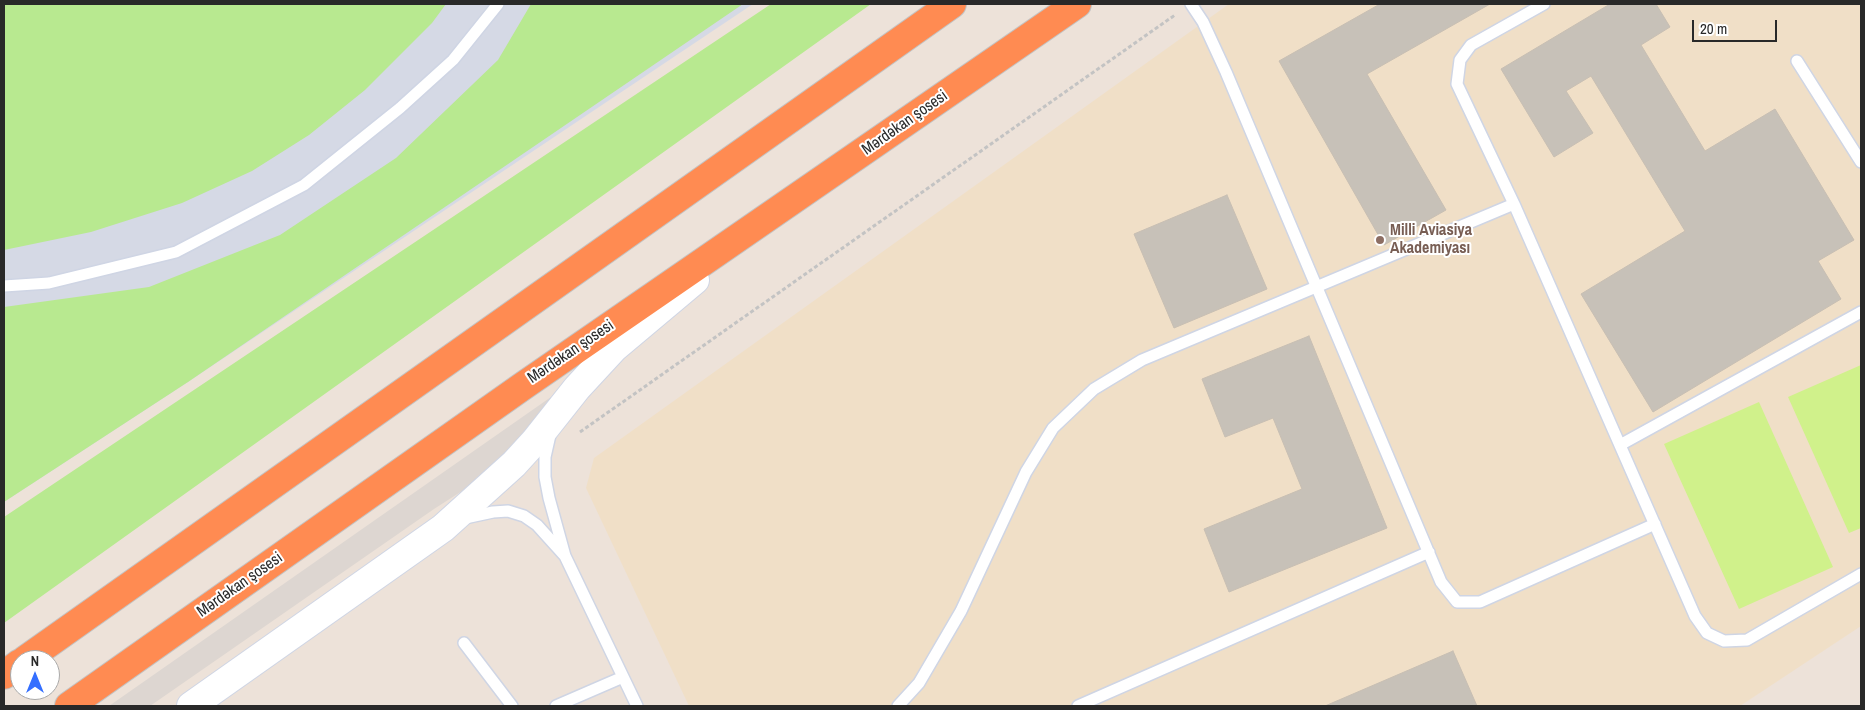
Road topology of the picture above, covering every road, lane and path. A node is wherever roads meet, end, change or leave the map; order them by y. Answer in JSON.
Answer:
{"nodes":[{"id":1,"x":498,"y":4,"type":"edge"},
{"id":2,"x":952,"y":4,"type":"edge"},
{"id":3,"x":1077,"y":4,"type":"edge"},
{"id":4,"x":1544,"y":4,"type":"edge"},
{"id":5,"x":1187,"y":7,"type":"edge"},
{"id":6,"x":1797,"y":61,"type":"dead end"},
{"id":7,"x":1861,"y":162,"type":"edge"},
{"id":8,"x":1514,"y":204,"type":"junction"},
{"id":9,"x":778,"y":211,"type":"junction"},
{"id":10,"x":4,"y":286,"type":"edge"},
{"id":11,"x":1317,"y":286,"type":"junction"},
{"id":12,"x":1861,"y":312,"type":"edge"},
{"id":13,"x":561,"y":409,"type":"junction"},
{"id":14,"x":1620,"y":445,"type":"junction"},
{"id":15,"x":545,"y":457,"type":"junction"},
{"id":16,"x":1655,"y":524,"type":"junction"},
{"id":17,"x":442,"y":528,"type":"junction"},
{"id":18,"x":1428,"y":552,"type":"junction"},
{"id":19,"x":565,"y":556,"type":"junction"},
{"id":20,"x":1861,"y":574,"type":"edge"},
{"id":21,"x":464,"y":643,"type":"dead end"},
{"id":22,"x":39,"y":650,"type":"edge"},
{"id":23,"x":622,"y":677,"type":"junction"},
{"id":24,"x":69,"y":706,"type":"edge"},
{"id":25,"x":191,"y":706,"type":"edge"},
{"id":26,"x":512,"y":706,"type":"edge"},
{"id":27,"x":556,"y":706,"type":"edge"},
{"id":28,"x":637,"y":706,"type":"edge"},
{"id":29,"x":898,"y":706,"type":"edge"},
{"id":30,"x":1078,"y":706,"type":"edge"}],
"edges":[{"from":1,"to":10,"type":"lane"},
{"from":2,"to":22,"type":"highway"},
{"from":3,"to":9,"type":"highway","name":"Mərdəkan şosesi"},
{"from":4,"to":8,"type":"lane"},
{"from":5,"to":11,"type":"lane"},
{"from":5,"to":15,"type":"path"},
{"from":6,"to":7,"type":"lane"},
{"from":8,"to":11,"type":"lane"},
{"from":8,"to":14,"type":"lane"},
{"from":9,"to":13,"type":"street"},
{"from":9,"to":24,"type":"highway","name":"Mərdəkan şosesi"},
{"from":11,"to":18,"type":"lane"},
{"from":11,"to":29,"type":"lane"},
{"from":12,"to":14,"type":"lane"},
{"from":13,"to":15,"type":"lane"},
{"from":13,"to":17,"type":"street"},
{"from":14,"to":16,"type":"lane"},
{"from":15,"to":19,"type":"lane"},
{"from":16,"to":18,"type":"lane"},
{"from":16,"to":20,"type":"lane"},
{"from":17,"to":19,"type":"lane"},
{"from":17,"to":25,"type":"street"},
{"from":18,"to":30,"type":"lane"},
{"from":19,"to":23,"type":"lane"},
{"from":21,"to":26,"type":"lane"},
{"from":23,"to":27,"type":"lane"},
{"from":23,"to":28,"type":"lane"}]}
